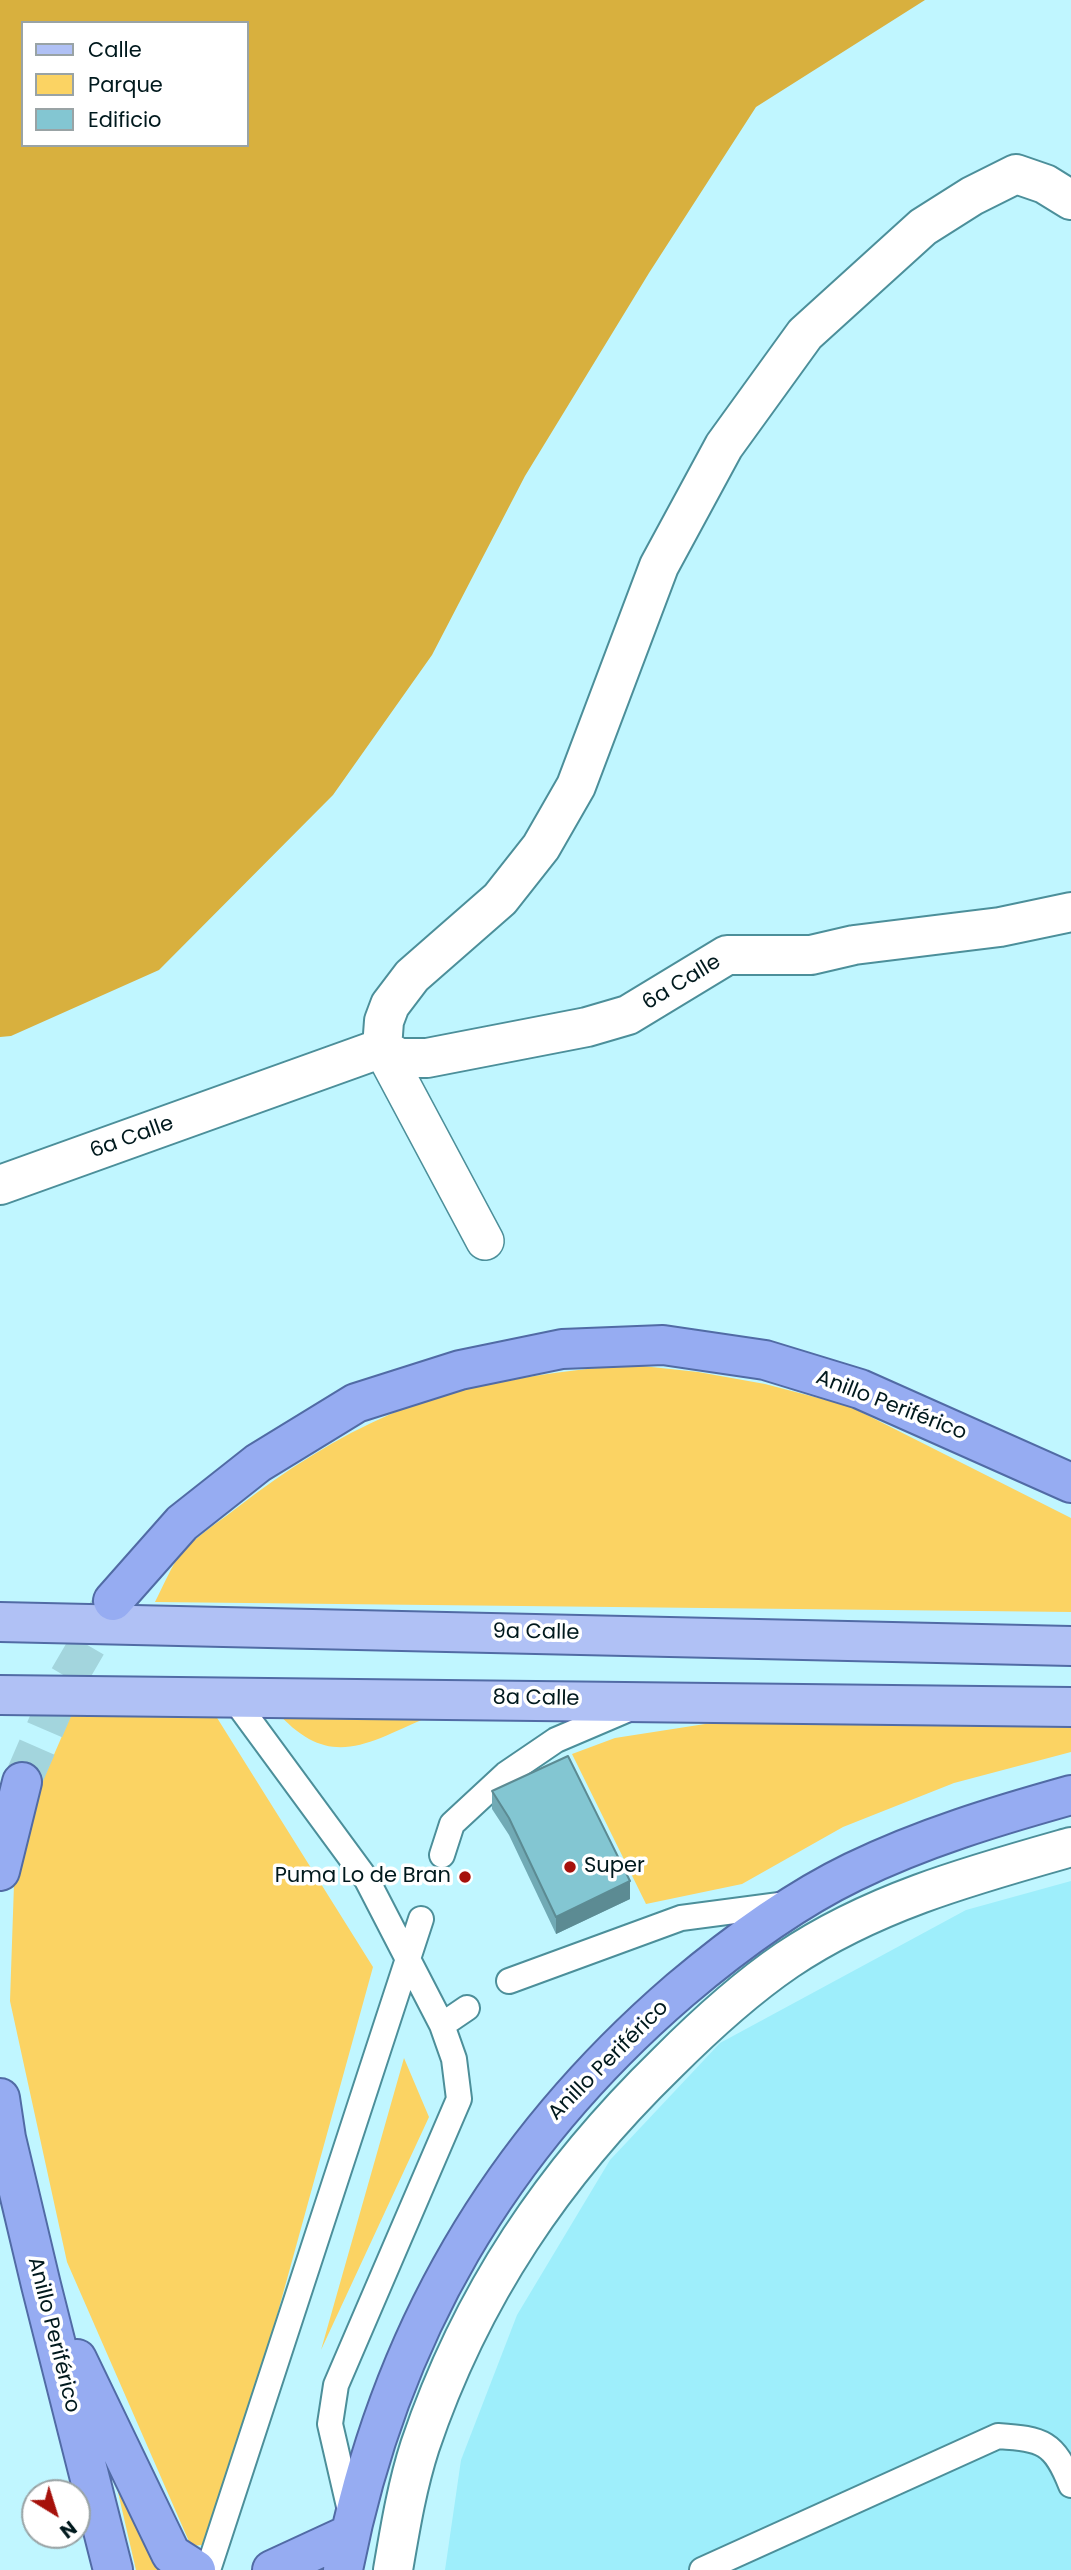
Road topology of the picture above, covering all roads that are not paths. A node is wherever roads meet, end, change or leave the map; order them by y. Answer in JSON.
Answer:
{"nodes":[{"id":1,"x":1071,"y":200,"type":"edge"},
{"id":2,"x":1071,"y":912,"type":"edge"},
{"id":3,"x":382,"y":1048,"type":"junction"},
{"id":4,"x":0,"y":1185,"type":"edge"},
{"id":5,"x":485,"y":1241,"type":"dead end"},
{"id":6,"x":1071,"y":1483,"type":"edge"},
{"id":7,"x":113,"y":1601,"type":"tunnel mouth"},
{"id":8,"x":0,"y":1622,"type":"edge"},
{"id":9,"x":1071,"y":1646,"type":"edge"},
{"id":10,"x":0,"y":1695,"type":"edge"},
{"id":11,"x":231,"y":1695,"type":"junction"},
{"id":12,"x":648,"y":1700,"type":"junction"},
{"id":13,"x":1071,"y":1707,"type":"edge"},
{"id":14,"x":22,"y":1782,"type":"tunnel mouth"},
{"id":15,"x":1071,"y":1795,"type":"edge"},
{"id":16,"x":1071,"y":1847,"type":"edge"},
{"id":17,"x":442,"y":1855,"type":"dead end"},
{"id":18,"x":0,"y":1871,"type":"edge"},
{"id":19,"x":801,"y":1902,"type":"junction"},
{"id":20,"x":421,"y":1919,"type":"dead end"},
{"id":21,"x":408,"y":1960,"type":"junction"},
{"id":22,"x":509,"y":1981,"type":"dead end"},
{"id":23,"x":467,"y":2008,"type":"dead end"},
{"id":24,"x":442,"y":2025,"type":"junction"},
{"id":25,"x":0,"y":2098,"type":"edge"},
{"id":26,"x":41,"y":2285,"type":"junction"},
{"id":27,"x":1071,"y":2486,"type":"edge"},
{"id":28,"x":349,"y":2542,"type":"edge"},
{"id":29,"x":113,"y":2570,"type":"edge"},
{"id":30,"x":196,"y":2570,"type":"edge"},
{"id":31,"x":208,"y":2570,"type":"edge"},
{"id":32,"x":272,"y":2570,"type":"edge"},
{"id":33,"x":393,"y":2570,"type":"edge"},
{"id":34,"x":702,"y":2570,"type":"edge"}],
"edges":[{"from":1,"to":3,"type":"street"},
{"from":2,"to":3,"type":"street","name":"6a Calle"},
{"from":3,"to":4,"type":"street","name":"6a Calle"},
{"from":3,"to":5,"type":"street"},
{"from":6,"to":7,"type":"highway","name":"Anillo Periférico"},
{"from":8,"to":9,"type":"main road","name":"9a Calle"},
{"from":10,"to":11,"type":"main road","name":"8a Calle"},
{"from":11,"to":12,"type":"main road","name":"8a Calle"},
{"from":11,"to":21,"type":"lane"},
{"from":12,"to":13,"type":"main road","name":"8a Calle"},
{"from":12,"to":17,"type":"lane"},
{"from":14,"to":18,"type":"highway"},
{"from":15,"to":19,"type":"highway","name":"Anillo Periférico"},
{"from":16,"to":33,"type":"street","name":"Anillo Periférico"},
{"from":19,"to":22,"type":"lane"},
{"from":19,"to":28,"type":"highway","name":"Anillo Periférico"},
{"from":20,"to":21,"type":"lane"},
{"from":21,"to":24,"type":"lane"},
{"from":21,"to":31,"type":"lane"},
{"from":23,"to":24,"type":"lane"},
{"from":24,"to":28,"type":"lane"},
{"from":25,"to":26,"type":"highway","name":"Anillo Periférico"},
{"from":26,"to":29,"type":"highway","name":"Anillo Periférico"},
{"from":26,"to":30,"type":"highway"},
{"from":27,"to":34,"type":"lane"},
{"from":28,"to":32,"type":"highway"}]}
